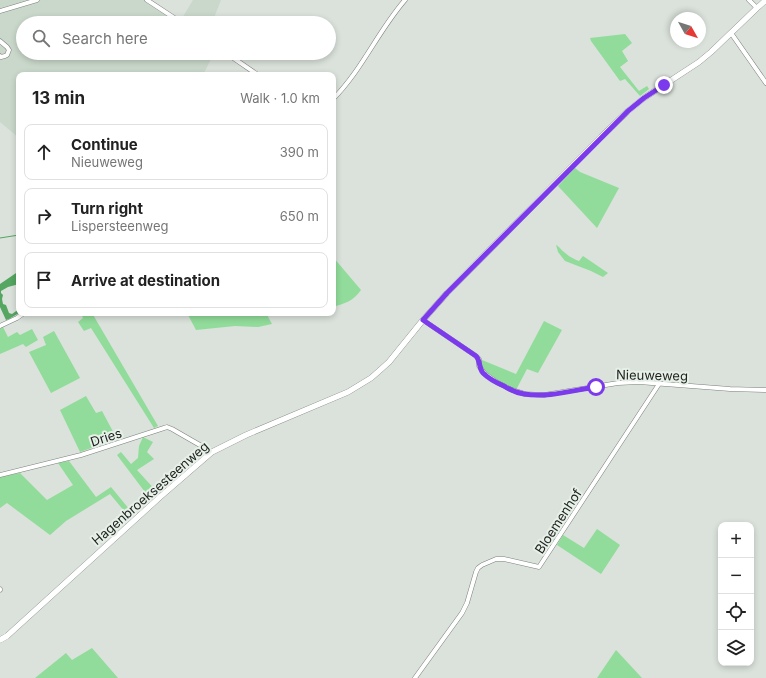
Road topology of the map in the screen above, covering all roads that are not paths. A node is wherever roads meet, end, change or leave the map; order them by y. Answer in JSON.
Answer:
{"nodes":[{"id":1,"x":37,"y":0,"type":"edge"},
{"id":2,"x":148,"y":0,"type":"edge"},
{"id":3,"x":405,"y":0,"type":"edge"},
{"id":4,"x":749,"y":0,"type":"edge"},
{"id":5,"x":766,"y":0,"type":"edge"},
{"id":6,"x":757,"y":8,"type":"junction"},
{"id":7,"x":0,"y":10,"type":"edge"},
{"id":8,"x":172,"y":16,"type":"edge"},
{"id":9,"x":731,"y":33,"type":"junction"},
{"id":10,"x":0,"y":41,"type":"edge"},
{"id":11,"x":0,"y":56,"type":"edge"},
{"id":12,"x":236,"y":60,"type":"edge"},
{"id":13,"x":254,"y":72,"type":"edge"},
{"id":14,"x":766,"y":83,"type":"edge"},
{"id":15,"x":336,"y":96,"type":"edge"},
{"id":16,"x":20,"y":316,"type":"edge"},
{"id":17,"x":423,"y":320,"type":"junction"},
{"id":18,"x":0,"y":326,"type":"edge"},
{"id":19,"x":659,"y":384,"type":"junction"},
{"id":20,"x":766,"y":390,"type":"edge"},
{"id":21,"x":212,"y":452,"type":"junction"},
{"id":22,"x":0,"y":475,"type":"edge"},
{"id":23,"x":0,"y":640,"type":"edge"},
{"id":24,"x":415,"y":678,"type":"edge"}],
"edges":[{"from":1,"to":7,"type":"street"},
{"from":2,"to":8,"type":"street"},
{"from":3,"to":15,"type":"street"},
{"from":4,"to":6,"type":"street"},
{"from":5,"to":6,"type":"street","name":"Hagenbroeksesteenweg"},
{"from":6,"to":9,"type":"street","name":"Hagenbroeksesteenweg"},
{"from":9,"to":14,"type":"street"},
{"from":9,"to":17,"type":"street","name":"Hagenbroeksesteenweg"},
{"from":10,"to":11,"type":"street"},
{"from":12,"to":13,"type":"street"},
{"from":16,"to":18,"type":"street"},
{"from":17,"to":19,"type":"street","name":"Nieuweweg"},
{"from":17,"to":21,"type":"street","name":"Hagenbroeksesteenweg"},
{"from":19,"to":20,"type":"street","name":"Nieuweweg"},
{"from":19,"to":24,"type":"street","name":"Bloemenhof"},
{"from":21,"to":22,"type":"street","name":"Dries"},
{"from":21,"to":23,"type":"street","name":"Hagenbroeksesteenweg"}]}
